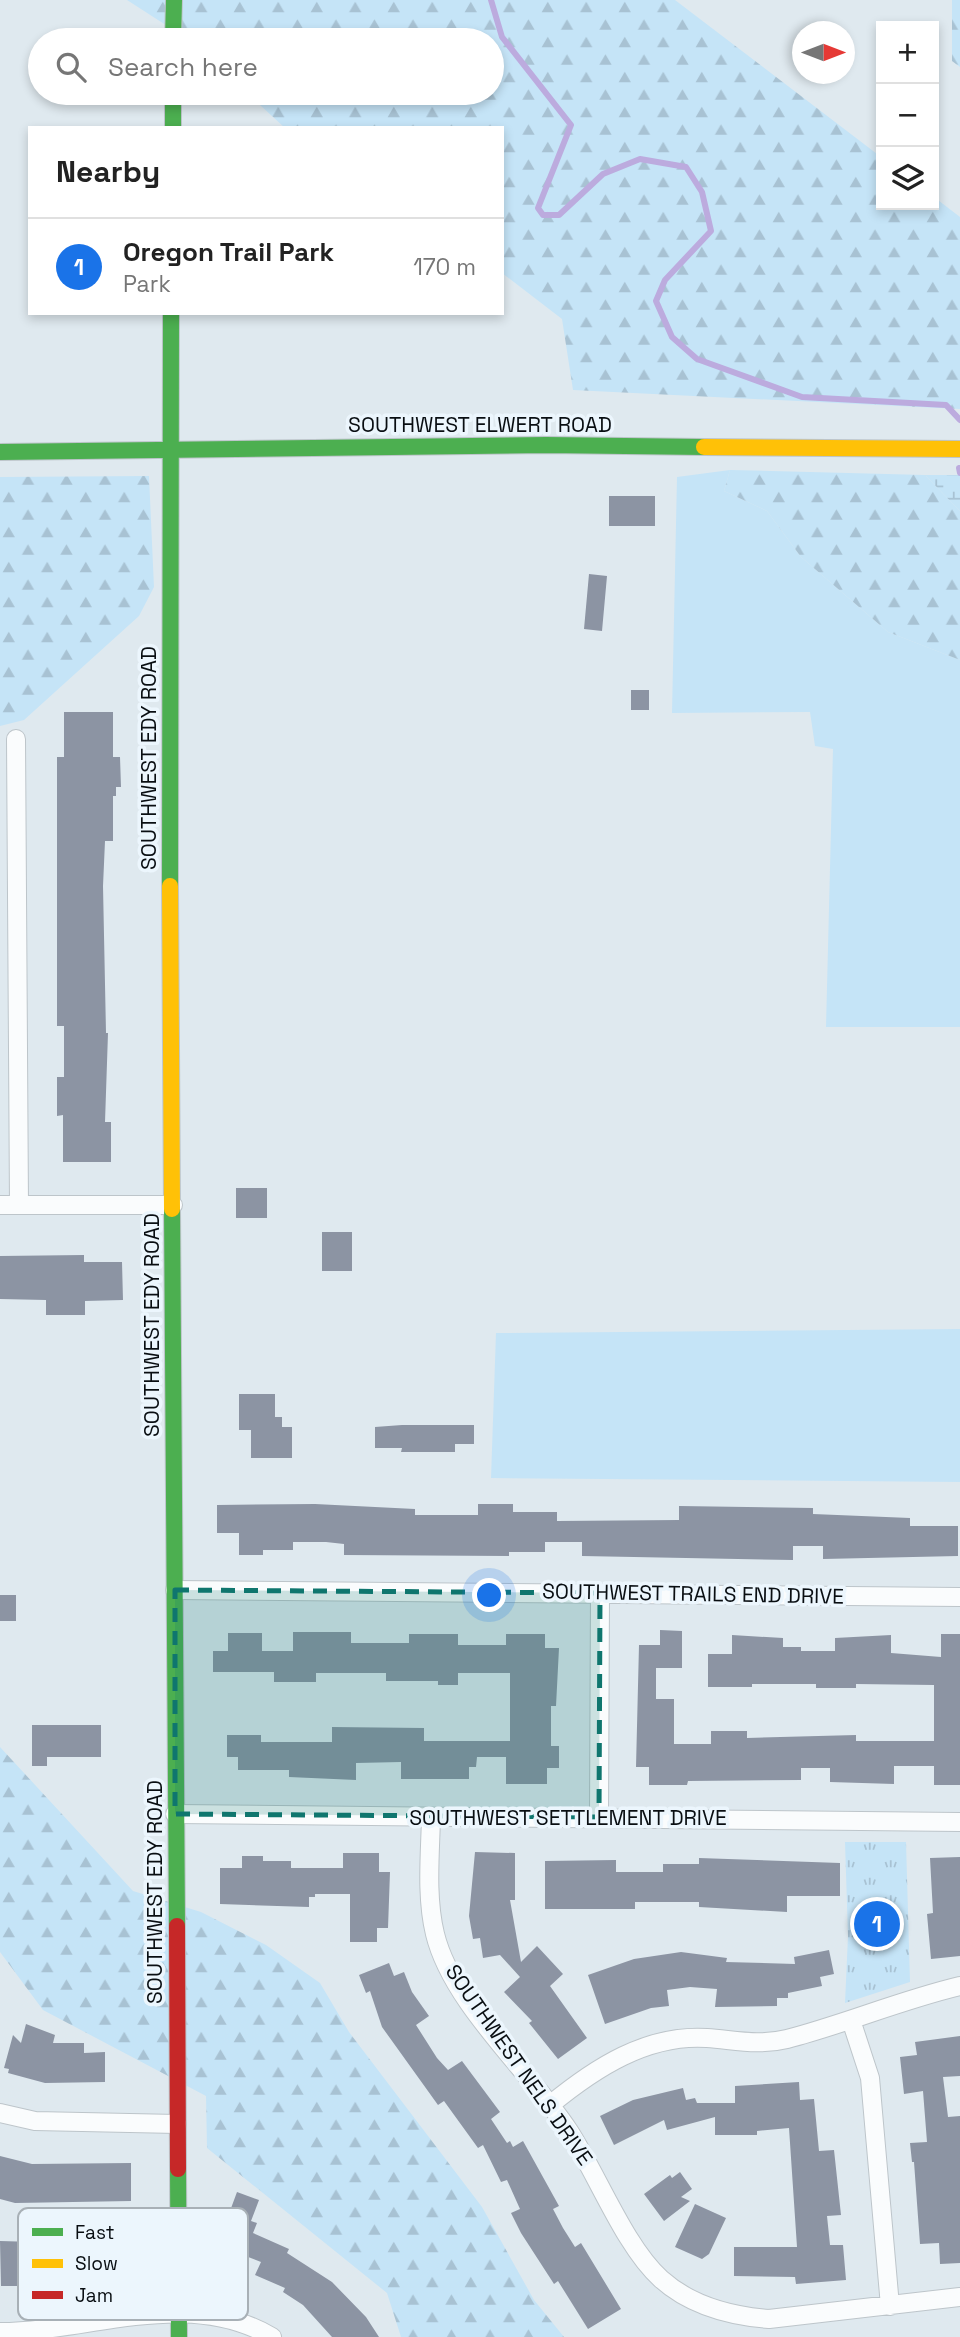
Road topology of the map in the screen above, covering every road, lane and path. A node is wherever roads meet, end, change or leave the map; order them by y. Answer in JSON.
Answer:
{"nodes":[{"id":1,"x":174,"y":0,"type":"edge"},
{"id":2,"x":173,"y":28,"type":"edge"},
{"id":3,"x":173,"y":105,"type":"edge"},
{"id":4,"x":173,"y":126,"type":"edge"},
{"id":5,"x":171,"y":315,"type":"edge"},
{"id":6,"x":960,"y":449,"type":"edge"},
{"id":7,"x":170,"y":450,"type":"junction"},
{"id":8,"x":0,"y":452,"type":"edge"},
{"id":9,"x":16,"y":739,"type":"dead end"},
{"id":10,"x":0,"y":1205,"type":"edge"},
{"id":11,"x":19,"y":1205,"type":"junction"},
{"id":12,"x":173,"y":1205,"type":"junction"},
{"id":13,"x":175,"y":1590,"type":"junction"},
{"id":14,"x":600,"y":1593,"type":"junction"},
{"id":15,"x":960,"y":1597,"type":"edge"},
{"id":16,"x":175,"y":1814,"type":"junction"},
{"id":17,"x":599,"y":1817,"type":"junction"},
{"id":18,"x":431,"y":1818,"type":"junction"},
{"id":19,"x":960,"y":1822,"type":"edge"},
{"id":20,"x":960,"y":1986,"type":"edge"},
{"id":21,"x":851,"y":2020,"type":"junction"},
{"id":22,"x":550,"y":2105,"type":"junction"},
{"id":23,"x":0,"y":2113,"type":"edge"},
{"id":24,"x":177,"y":2124,"type":"junction"},
{"id":25,"x":178,"y":2208,"type":"edge"},
{"id":26,"x":960,"y":2297,"type":"edge"},
{"id":27,"x":890,"y":2306,"type":"junction"},
{"id":28,"x":98,"y":2320,"type":"edge"},
{"id":29,"x":233,"y":2320,"type":"edge"},
{"id":30,"x":0,"y":2332,"type":"edge"},
{"id":31,"x":34,"y":2334,"type":"edge"},
{"id":32,"x":272,"y":2337,"type":"edge"}],
"edges":[{"from":1,"to":2,"type":"main road"},
{"from":3,"to":4,"type":"main road"},
{"from":5,"to":7,"type":"main road","name":"SOUTHWEST EDY ROAD"},
{"from":6,"to":7,"type":"main road","name":"SOUTHWEST ELWERT ROAD"},
{"from":7,"to":8,"type":"main road","name":"SOUTHWEST ELWERT ROAD"},
{"from":7,"to":12,"type":"main road","name":"SOUTHWEST EDY ROAD"},
{"from":9,"to":11,"type":"street"},
{"from":10,"to":11,"type":"street"},
{"from":11,"to":12,"type":"street"},
{"from":12,"to":13,"type":"main road","name":"SOUTHWEST EDY ROAD"},
{"from":13,"to":14,"type":"street","name":"SOUTHWEST TRAILS END DRIVE"},
{"from":13,"to":16,"type":"main road","name":"SOUTHWEST EDY ROAD"},
{"from":14,"to":15,"type":"street","name":"SOUTHWEST TRAILS END DRIVE"},
{"from":14,"to":17,"type":"street"},
{"from":16,"to":18,"type":"street","name":"SOUTHWEST SETTLEMENT DRIVE"},
{"from":16,"to":24,"type":"main road","name":"SOUTHWEST EDY ROAD"},
{"from":17,"to":18,"type":"street","name":"SOUTHWEST SETTLEMENT DRIVE"},
{"from":17,"to":19,"type":"street","name":"SOUTHWEST SETTLEMENT DRIVE"},
{"from":18,"to":22,"type":"street","name":"SOUTHWEST NELS DRIVE"},
{"from":20,"to":21,"type":"street"},
{"from":21,"to":22,"type":"street"},
{"from":21,"to":27,"type":"street"},
{"from":22,"to":27,"type":"street","name":"SOUTHWEST NELS DRIVE"},
{"from":23,"to":24,"type":"street"},
{"from":24,"to":25,"type":"main road","name":"SOUTHWEST EDY ROAD"},
{"from":26,"to":27,"type":"street","name":"SOUTHWEST NELS DRIVE"},
{"from":28,"to":31,"type":"street"},
{"from":29,"to":32,"type":"street"},
{"from":30,"to":31,"type":"street"}]}
